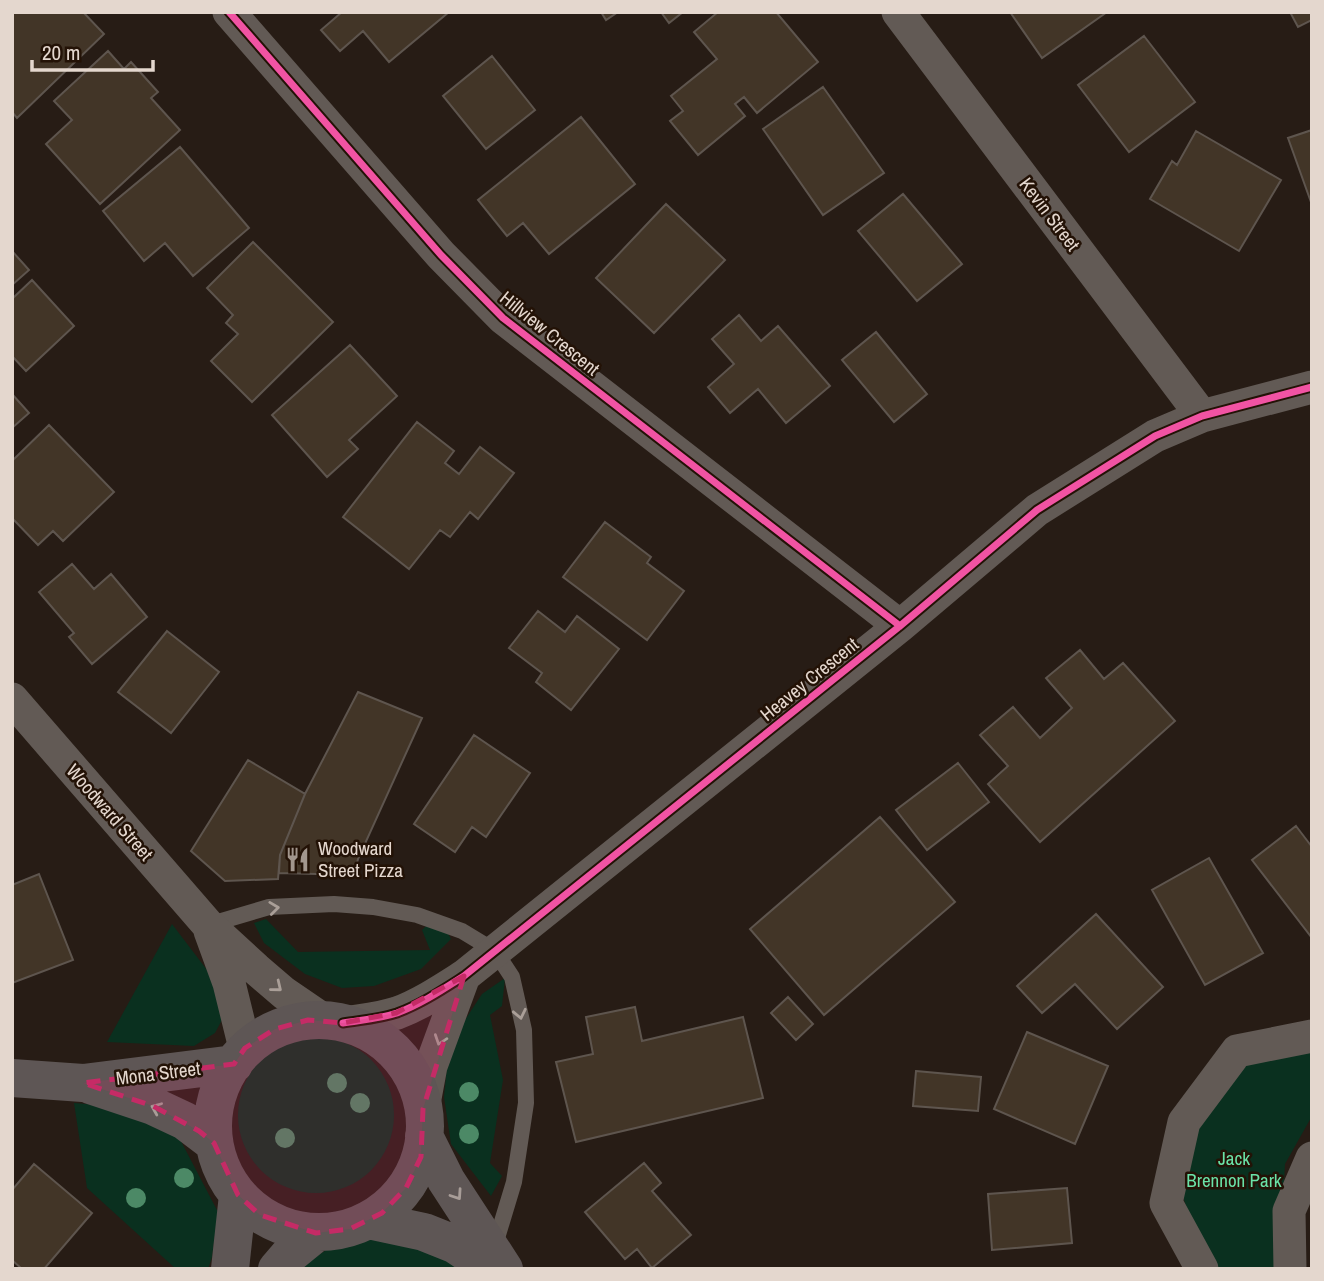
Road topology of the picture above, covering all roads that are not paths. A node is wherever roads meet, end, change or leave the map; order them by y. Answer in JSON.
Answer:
{"nodes":[{"id":1,"x":229,"y":12,"type":"edge"},
{"id":2,"x":898,"y":12,"type":"edge"},
{"id":3,"x":1312,"y":387,"type":"edge"},
{"id":4,"x":1202,"y":416,"type":"junction"},
{"id":5,"x":900,"y":626,"type":"junction"},
{"id":6,"x":12,"y":699,"type":"edge"},
{"id":7,"x":208,"y":925,"type":"junction"},
{"id":8,"x":495,"y":951,"type":"junction"},
{"id":9,"x":464,"y":976,"type":"junction"},
{"id":10,"x":334,"y":1022,"type":"junction"},
{"id":11,"x":1312,"y":1036,"type":"edge"},
{"id":12,"x":239,"y":1056,"type":"junction"},
{"id":13,"x":12,"y":1078,"type":"edge"},
{"id":14,"x":83,"y":1083,"type":"junction"},
{"id":15,"x":423,"y":1122,"type":"junction"},
{"id":16,"x":214,"y":1143,"type":"junction"},
{"id":17,"x":1312,"y":1158,"type":"edge"},
{"id":18,"x":238,"y":1195,"type":"junction"},
{"id":19,"x":368,"y":1220,"type":"junction"},
{"id":20,"x":316,"y":1233,"type":"junction"},
{"id":21,"x":496,"y":1263,"type":"edge"},
{"id":22,"x":230,"y":1269,"type":"edge"},
{"id":23,"x":277,"y":1269,"type":"edge"},
{"id":24,"x":1202,"y":1269,"type":"edge"},
{"id":25,"x":1290,"y":1269,"type":"edge"}],
"edges":[{"from":1,"to":5,"type":"street","name":"Hillview Crescent"},
{"from":2,"to":4,"type":"street","name":"Kevin Street"},
{"from":3,"to":4,"type":"street","name":"Heavey Crescent"},
{"from":4,"to":5,"type":"street","name":"Heavey Crescent"},
{"from":5,"to":8,"type":"street","name":"Heavey Crescent"},
{"from":6,"to":7,"type":"street","name":"Woodward Street"},
{"from":7,"to":8,"type":"lane","one_way":true},
{"from":7,"to":10,"type":"street","name":"Woodward Street","one_way":true},
{"from":7,"to":12,"type":"street","name":"Woodward Street"},
{"from":8,"to":9,"type":"street","name":"Heavey Crescent"},
{"from":8,"to":21,"type":"lane","one_way":true},
{"from":9,"to":10,"type":"street","name":"Heavey Crescent"},
{"from":9,"to":15,"type":"street","one_way":true},
{"from":10,"to":12,"type":"street"},
{"from":10,"to":15,"type":"street"},
{"from":11,"to":24,"type":"street"},
{"from":12,"to":14,"type":"street","name":"Mona Street"},
{"from":12,"to":16,"type":"street"},
{"from":13,"to":14,"type":"street","name":"Mona Street"},
{"from":16,"to":14,"type":"street","name":"Mona Street","one_way":true},
{"from":15,"to":19,"type":"street"},
{"from":15,"to":21,"type":"street","one_way":true},
{"from":16,"to":18,"type":"street"},
{"from":17,"to":25,"type":"street"},
{"from":18,"to":20,"type":"street"},
{"from":18,"to":22,"type":"street"},
{"from":19,"to":20,"type":"street"},
{"from":19,"to":21,"type":"street"},
{"from":20,"to":23,"type":"street"}]}
